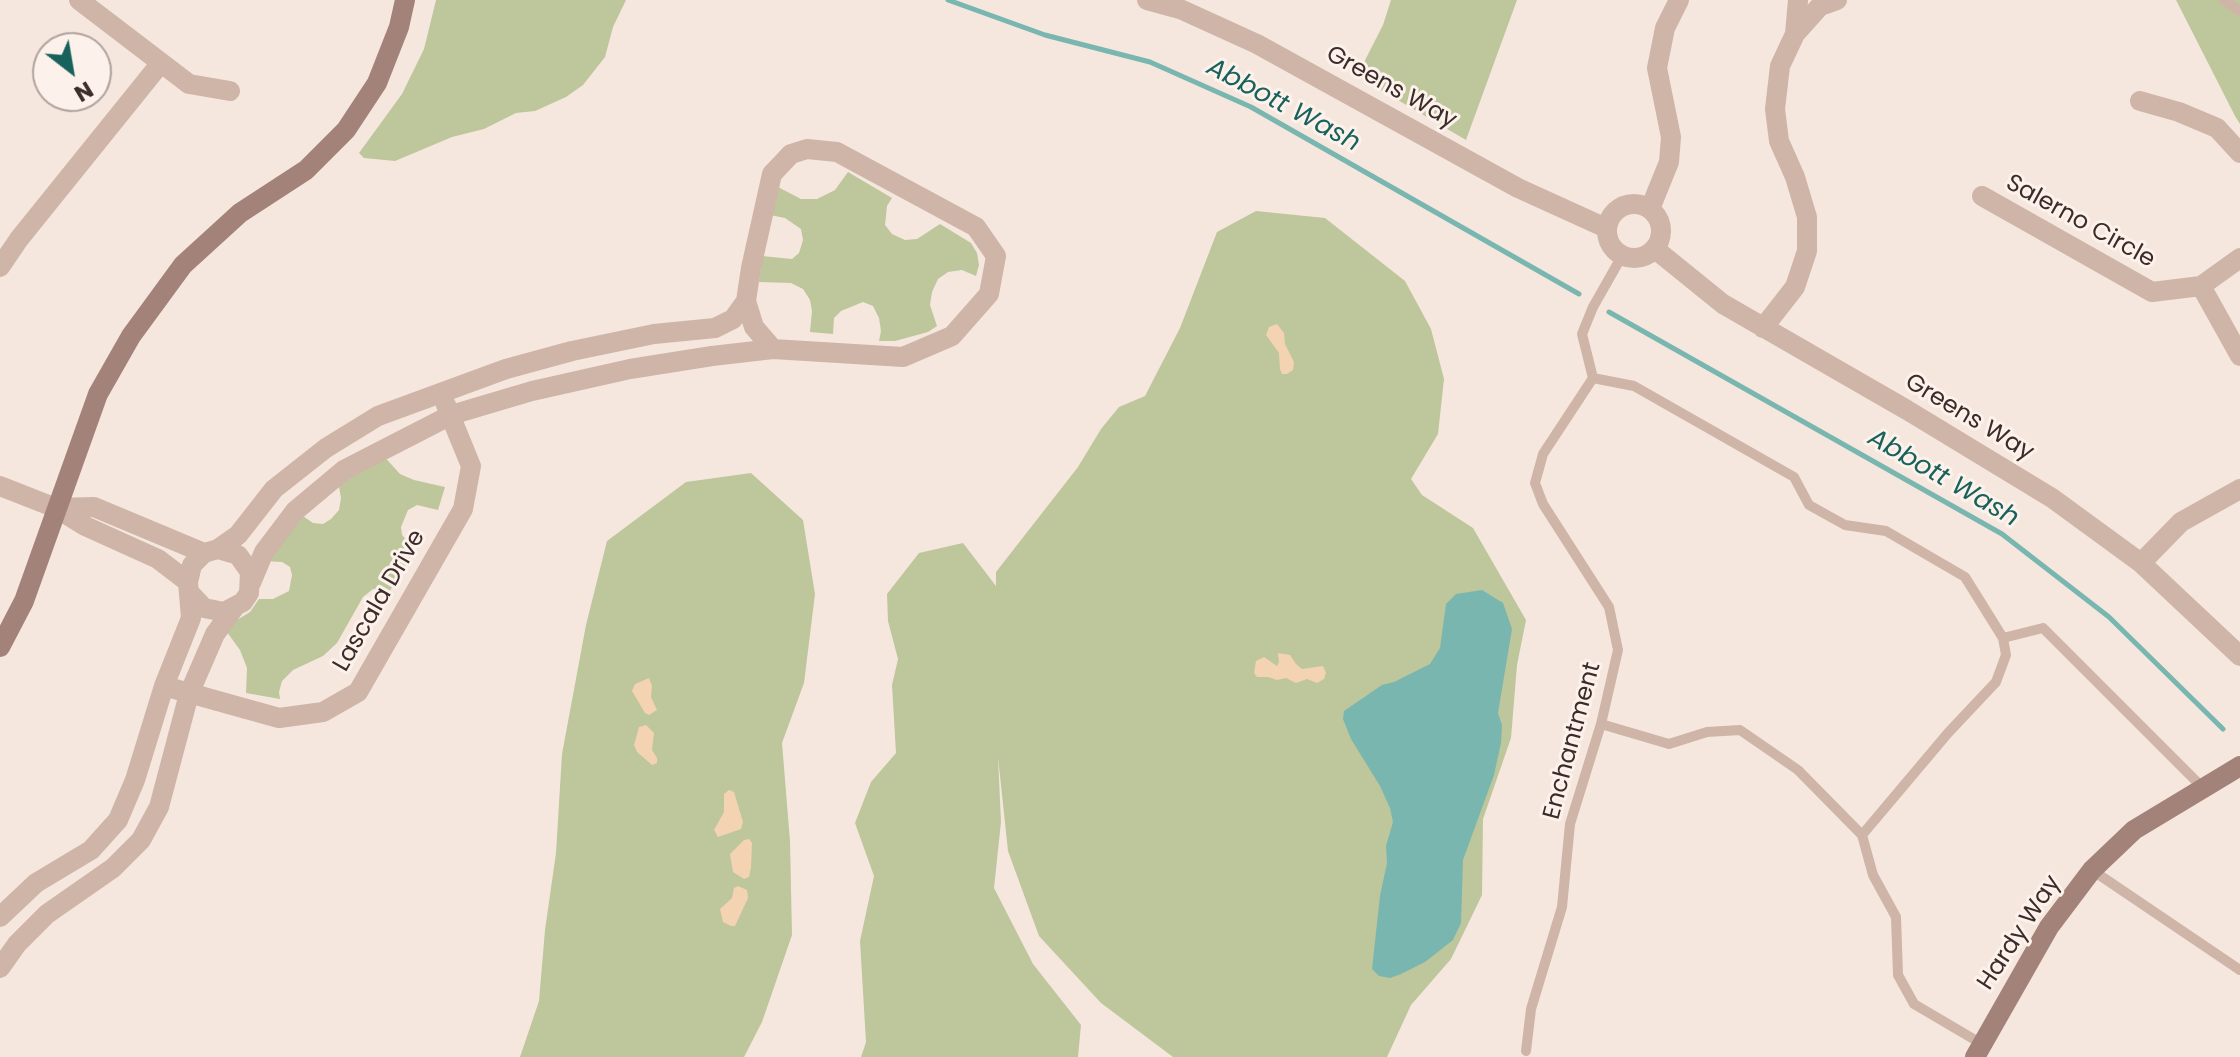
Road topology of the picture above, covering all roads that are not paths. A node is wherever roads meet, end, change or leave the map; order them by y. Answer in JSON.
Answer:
{"nodes":[{"id":1,"x":79,"y":0,"type":"edge"},
{"id":2,"x":405,"y":0,"type":"edge"},
{"id":3,"x":1147,"y":0,"type":"edge"},
{"id":4,"x":1679,"y":0,"type":"edge"},
{"id":5,"x":1798,"y":0,"type":"edge"},
{"id":6,"x":1837,"y":0,"type":"edge"},
{"id":7,"x":2224,"y":0,"type":"edge"},
{"id":8,"x":2240,"y":11,"type":"edge"},
{"id":9,"x":1795,"y":34,"type":"junction"},
{"id":10,"x":160,"y":64,"type":"junction"},
{"id":11,"x":230,"y":91,"type":"dead end"},
{"id":12,"x":2140,"y":101,"type":"dead end"},
{"id":13,"x":2240,"y":153,"type":"edge"},
{"id":14,"x":1982,"y":196,"type":"dead end"},
{"id":15,"x":1650,"y":209,"type":"junction"},
{"id":16,"x":1606,"y":228,"type":"junction"},
{"id":17,"x":1655,"y":249,"type":"junction"},
{"id":18,"x":1622,"y":256,"type":"junction"},
{"id":19,"x":2240,"y":258,"type":"edge"},
{"id":20,"x":0,"y":267,"type":"edge"},
{"id":21,"x":2201,"y":286,"type":"junction"},
{"id":22,"x":746,"y":301,"type":"junction"},
{"id":23,"x":1763,"y":328,"type":"junction"},
{"id":24,"x":773,"y":349,"type":"junction"},
{"id":25,"x":2240,"y":356,"type":"edge"},
{"id":26,"x":1593,"y":378,"type":"junction"},
{"id":27,"x":440,"y":392,"type":"junction"},
{"id":28,"x":451,"y":415,"type":"junction"},
{"id":29,"x":0,"y":486,"type":"edge"},
{"id":30,"x":2240,"y":489,"type":"edge"},
{"id":31,"x":56,"y":508,"type":"junction"},
{"id":32,"x":211,"y":551,"type":"junction"},
{"id":33,"x":2141,"y":563,"type":"junction"},
{"id":34,"x":251,"y":583,"type":"junction"},
{"id":35,"x":189,"y":587,"type":"junction"},
{"id":36,"x":234,"y":608,"type":"junction"},
{"id":37,"x":2003,"y":638,"type":"junction"},
{"id":38,"x":0,"y":647,"type":"edge"},
{"id":39,"x":2240,"y":656,"type":"edge"},
{"id":40,"x":164,"y":686,"type":"junction"},
{"id":41,"x":189,"y":694,"type":"junction"},
{"id":42,"x":1601,"y":724,"type":"junction"},
{"id":43,"x":2240,"y":766,"type":"edge"},
{"id":44,"x":2203,"y":788,"type":"junction"},
{"id":45,"x":1862,"y":835,"type":"junction"},
{"id":46,"x":2092,"y":870,"type":"junction"},
{"id":47,"x":0,"y":917,"type":"edge"},
{"id":48,"x":0,"y":968,"type":"edge"},
{"id":49,"x":2240,"y":970,"type":"edge"},
{"id":50,"x":1978,"y":1050,"type":"edge"},
{"id":51,"x":1526,"y":1051,"type":"dead end"}],
"edges":[{"from":1,"to":10,"type":"street"},
{"from":2,"to":31,"type":"street"},
{"from":3,"to":16,"type":"street","name":"Greens Way"},
{"from":4,"to":15,"type":"street"},
{"from":5,"to":9,"type":"street"},
{"from":6,"to":9,"type":"street"},
{"from":7,"to":8,"type":"lane"},
{"from":9,"to":23,"type":"street"},
{"from":10,"to":11,"type":"street"},
{"from":10,"to":20,"type":"street"},
{"from":12,"to":13,"type":"street"},
{"from":14,"to":21,"type":"street","name":"Salerno Circle"},
{"from":15,"to":16,"type":"street"},
{"from":15,"to":17,"type":"street"},
{"from":16,"to":18,"type":"street"},
{"from":17,"to":18,"type":"street"},
{"from":17,"to":23,"type":"street","name":"Greens Way"},
{"from":18,"to":26,"type":"lane"},
{"from":19,"to":21,"type":"street"},
{"from":21,"to":25,"type":"street"},
{"from":22,"to":24,"type":"street"},
{"from":22,"to":24,"type":"street"},
{"from":22,"to":27,"type":"street"},
{"from":23,"to":33,"type":"street","name":"Greens Way"},
{"from":24,"to":28,"type":"street"},
{"from":26,"to":37,"type":"lane"},
{"from":26,"to":42,"type":"lane","name":"Enchantment"},
{"from":27,"to":28,"type":"street","name":"Lascala Drive"},
{"from":27,"to":32,"type":"street"},
{"from":28,"to":34,"type":"street"},
{"from":28,"to":41,"type":"street","name":"Lascala Drive"},
{"from":29,"to":31,"type":"street"},
{"from":30,"to":33,"type":"street"},
{"from":31,"to":32,"type":"street"},
{"from":31,"to":35,"type":"street"},
{"from":31,"to":38,"type":"street"},
{"from":32,"to":34,"type":"street"},
{"from":32,"to":35,"type":"street"},
{"from":33,"to":39,"type":"street","name":"Greens Way"},
{"from":34,"to":36,"type":"street"},
{"from":35,"to":36,"type":"street"},
{"from":35,"to":40,"type":"street"},
{"from":36,"to":41,"type":"street"},
{"from":37,"to":44,"type":"lane"},
{"from":37,"to":45,"type":"lane"},
{"from":40,"to":41,"type":"street","name":"Lascala Drive"},
{"from":40,"to":47,"type":"street"},
{"from":41,"to":48,"type":"street"},
{"from":42,"to":45,"type":"lane"},
{"from":42,"to":51,"type":"lane","name":"Enchantment"},
{"from":43,"to":44,"type":"street","name":"Hardy Way"},
{"from":44,"to":46,"type":"street","name":"Hardy Way"},
{"from":45,"to":50,"type":"lane"},
{"from":46,"to":49,"type":"lane"},
{"from":46,"to":50,"type":"street","name":"Hardy Way"}]}
